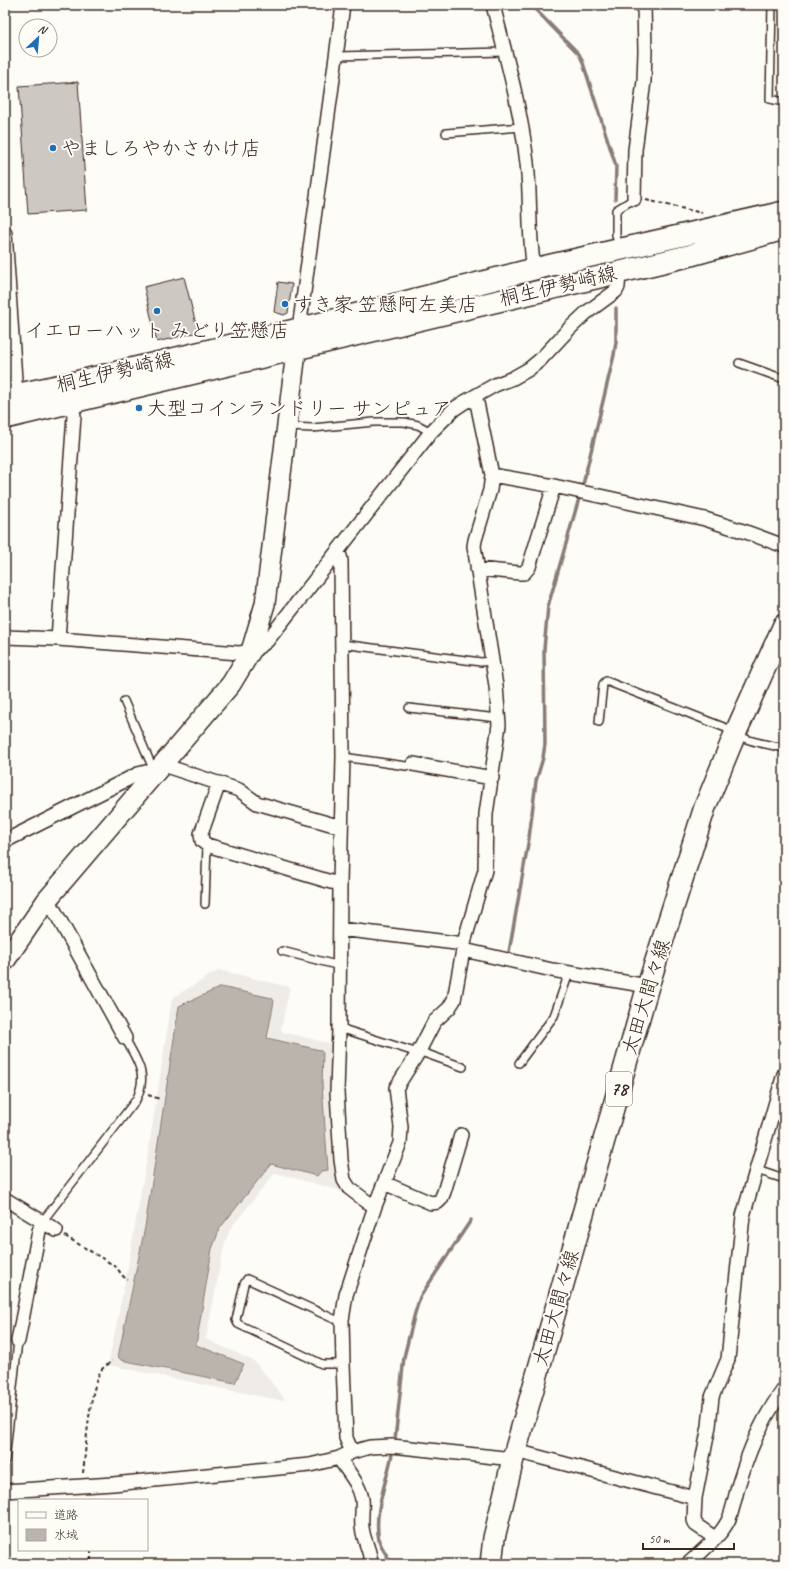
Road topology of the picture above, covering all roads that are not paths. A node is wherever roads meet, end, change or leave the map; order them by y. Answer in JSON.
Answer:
{"nodes":[{"id":1,"x":343,"y":5,"type":"edge"},
{"id":2,"x":493,"y":5,"type":"edge"},
{"id":3,"x":644,"y":5,"type":"edge"},
{"id":4,"x":772,"y":5,"type":"edge"},
{"id":5,"x":505,"y":52,"type":"junction"},
{"id":6,"x":337,"y":56,"type":"junction"},
{"id":7,"x":784,"y":102,"type":"edge"},
{"id":8,"x":522,"y":126,"type":"junction"},
{"id":9,"x":446,"y":133,"type":"dead end"},
{"id":10,"x":634,"y":199,"type":"joint"},
{"id":11,"x":784,"y":212,"type":"edge"},
{"id":12,"x":784,"y":229,"type":"edge"},
{"id":13,"x":5,"y":233,"type":"edge"},
{"id":14,"x":619,"y":249,"type":"junction"},
{"id":15,"x":534,"y":269,"type":"junction"},
{"id":16,"x":619,"y":272,"type":"junction"},
{"id":17,"x":299,"y":328,"type":"junction"},
{"id":18,"x":296,"y":350,"type":"junction"},
{"id":19,"x":740,"y":363,"type":"dead end"},
{"id":20,"x":784,"y":379,"type":"edge"},
{"id":21,"x":11,"y":396,"type":"edge"},
{"id":22,"x":474,"y":397,"type":"junction"},
{"id":23,"x":72,"y":402,"type":"junction"},
{"id":24,"x":5,"y":418,"type":"edge"},
{"id":25,"x":286,"y":427,"type":"junction"},
{"id":26,"x":431,"y":432,"type":"junction"},
{"id":27,"x":492,"y":475,"type":"junction"},
{"id":28,"x":554,"y":486,"type":"junction"},
{"id":29,"x":784,"y":546,"type":"edge"},
{"id":30,"x":337,"y":553,"type":"junction"},
{"id":31,"x":477,"y":569,"type":"junction"},
{"id":32,"x":784,"y":625,"type":"edge"},
{"id":33,"x":5,"y":637,"type":"edge"},
{"id":34,"x":58,"y":639,"type":"junction"},
{"id":35,"x":342,"y":644,"type":"junction"},
{"id":36,"x":251,"y":651,"type":"junction"},
{"id":37,"x":491,"y":661,"type":"junction"},
{"id":38,"x":124,"y":701,"type":"dead end"},
{"id":39,"x":409,"y":708,"type":"dead end"},
{"id":40,"x":498,"y":718,"type":"junction"},
{"id":41,"x":599,"y":722,"type":"dead end"},
{"id":42,"x":735,"y":734,"type":"junction"},
{"id":43,"x":784,"y":748,"type":"edge"},
{"id":44,"x":343,"y":757,"type":"junction"},
{"id":45,"x":413,"y":764,"type":"joint"},
{"id":46,"x":160,"y":767,"type":"junction"},
{"id":47,"x":492,"y":778,"type":"junction"},
{"id":48,"x":219,"y":783,"type":"junction"},
{"id":49,"x":341,"y":828,"type":"junction"},
{"id":50,"x":5,"y":841,"type":"edge"},
{"id":51,"x":207,"y":845,"type":"junction"},
{"id":52,"x":340,"y":883,"type":"junction"},
{"id":53,"x":46,"y":901,"type":"junction"},
{"id":54,"x":206,"y":904,"type":"dead end"},
{"id":55,"x":340,"y":929,"type":"junction"},
{"id":56,"x":464,"y":947,"type":"junction"},
{"id":57,"x":282,"y":951,"type":"dead end"},
{"id":58,"x":8,"y":952,"type":"edge"},
{"id":59,"x":340,"y":966,"type":"junction"},
{"id":60,"x":569,"y":973,"type":"junction"},
{"id":61,"x":648,"y":986,"type":"junction"},
{"id":62,"x":339,"y":1028,"type":"junction"},
{"id":63,"x":125,"y":1038,"type":"joint"},
{"id":64,"x":418,"y":1053,"type":"junction"},
{"id":65,"x":519,"y":1063,"type":"dead end"},
{"id":66,"x":462,"y":1067,"type":"dead end"},
{"id":67,"x":784,"y":1074,"type":"edge"},
{"id":68,"x":461,"y":1135,"type":"dead end"},
{"id":69,"x":756,"y":1170,"type":"junction"},
{"id":70,"x":784,"y":1179,"type":"edge"},
{"id":71,"x":384,"y":1183,"type":"junction"},
{"id":72,"x":5,"y":1199,"type":"edge"},
{"id":73,"x":375,"y":1206,"type":"junction"},
{"id":74,"x":42,"y":1222,"type":"junction"},
{"id":75,"x":56,"y":1230,"type":"road end"},
{"id":76,"x":342,"y":1320,"type":"junction"},
{"id":77,"x":18,"y":1342,"type":"joint"},
{"id":78,"x":343,"y":1364,"type":"junction"},
{"id":79,"x":784,"y":1389,"type":"edge"},
{"id":80,"x":352,"y":1452,"type":"junction"},
{"id":81,"x":514,"y":1455,"type":"junction"},
{"id":82,"x":339,"y":1458,"type":"junction"},
{"id":83,"x":5,"y":1461,"type":"edge"},
{"id":84,"x":5,"y":1491,"type":"edge"},
{"id":85,"x":695,"y":1498,"type":"junction"},
{"id":86,"x":715,"y":1538,"type":"junction"},
{"id":87,"x":371,"y":1564,"type":"edge"},
{"id":88,"x":492,"y":1564,"type":"edge"},
{"id":89,"x":688,"y":1564,"type":"edge"}],
"edges":[{"from":1,"to":6,"type":"street"},
{"from":2,"to":5,"type":"street"},
{"from":3,"to":10,"type":"street"},
{"from":4,"to":7,"type":"lane"},
{"from":5,"to":6,"type":"lane"},
{"from":5,"to":8,"type":"street"},
{"from":6,"to":17,"type":"street"},
{"from":8,"to":9,"type":"lane"},
{"from":8,"to":15,"type":"street"},
{"from":10,"to":14,"type":"lane"},
{"from":11,"to":14,"type":"main road","name":"桐生伊勢崎線"},
{"from":12,"to":16,"type":"main road","name":"桐生伊勢崎線"},
{"from":13,"to":21,"type":"street"},
{"from":14,"to":15,"type":"main road","name":"桐生伊勢崎線"},
{"from":15,"to":17,"type":"main road","name":"桐生伊勢崎線"},
{"from":16,"to":18,"type":"main road","name":"桐生伊勢崎線"},
{"from":16,"to":22,"type":"street"},
{"from":17,"to":18,"type":"street"},
{"from":17,"to":21,"type":"main road","name":"桐生伊勢崎線"},
{"from":18,"to":23,"type":"main road","name":"桐生伊勢崎線"},
{"from":18,"to":25,"type":"street"},
{"from":19,"to":20,"type":"lane"},
{"from":22,"to":26,"type":"street"},
{"from":22,"to":27,"type":"street"},
{"from":23,"to":24,"type":"main road","name":"桐生伊勢崎線"},
{"from":23,"to":34,"type":"street"},
{"from":25,"to":26,"type":"lane"},
{"from":25,"to":36,"type":"street"},
{"from":26,"to":30,"type":"street"},
{"from":27,"to":28,"type":"street"},
{"from":27,"to":31,"type":"street"},
{"from":28,"to":29,"type":"street"},
{"from":28,"to":31,"type":"street"},
{"from":30,"to":35,"type":"street"},
{"from":30,"to":36,"type":"street"},
{"from":31,"to":37,"type":"street"},
{"from":32,"to":42,"type":"main road","name":"太田大間々線","number":"78"},
{"from":33,"to":34,"type":"street"},
{"from":34,"to":36,"type":"street"},
{"from":35,"to":37,"type":"lane"},
{"from":35,"to":44,"type":"street"},
{"from":36,"to":46,"type":"street"},
{"from":37,"to":40,"type":"street"},
{"from":38,"to":46,"type":"lane"},
{"from":39,"to":40,"type":"lane"},
{"from":40,"to":47,"type":"street"},
{"from":41,"to":42,"type":"lane"},
{"from":42,"to":43,"type":"lane"},
{"from":42,"to":61,"type":"main road","name":"太田大間々線","number":"78"},
{"from":44,"to":45,"type":"lane"},
{"from":44,"to":49,"type":"street"},
{"from":45,"to":47,"type":"street"},
{"from":46,"to":48,"type":"street"},
{"from":46,"to":50,"type":"street"},
{"from":46,"to":53,"type":"street"},
{"from":47,"to":56,"type":"street"},
{"from":48,"to":49,"type":"street"},
{"from":48,"to":51,"type":"street"},
{"from":49,"to":52,"type":"street"},
{"from":51,"to":52,"type":"street"},
{"from":51,"to":54,"type":"lane"},
{"from":52,"to":55,"type":"street"},
{"from":53,"to":58,"type":"street"},
{"from":53,"to":63,"type":"street"},
{"from":55,"to":56,"type":"street"},
{"from":55,"to":59,"type":"street"},
{"from":56,"to":60,"type":"street"},
{"from":56,"to":64,"type":"street"},
{"from":57,"to":59,"type":"lane"},
{"from":59,"to":62,"type":"street"},
{"from":60,"to":61,"type":"street"},
{"from":60,"to":65,"type":"lane"},
{"from":61,"to":81,"type":"main road","name":"太田大間々線","number":"78"},
{"from":62,"to":64,"type":"lane"},
{"from":62,"to":73,"type":"street"},
{"from":63,"to":74,"type":"lane"},
{"from":64,"to":66,"type":"lane"},
{"from":64,"to":71,"type":"street"},
{"from":67,"to":69,"type":"street"},
{"from":68,"to":71,"type":"street"},
{"from":69,"to":70,"type":"lane"},
{"from":69,"to":85,"type":"street"},
{"from":71,"to":73,"type":"street"},
{"from":72,"to":74,"type":"street"},
{"from":73,"to":76,"type":"street"},
{"from":74,"to":75,"type":"street"},
{"from":74,"to":77,"type":"street"},
{"from":76,"to":78,"type":"street"},
{"from":76,"to":78,"type":"lane"},
{"from":77,"to":83,"type":"lane"},
{"from":78,"to":80,"type":"street"},
{"from":79,"to":86,"type":"street"},
{"from":80,"to":81,"type":"street"},
{"from":80,"to":82,"type":"street"},
{"from":81,"to":85,"type":"street"},
{"from":81,"to":88,"type":"main road","name":"太田大間々線","number":"78"},
{"from":82,"to":84,"type":"street"},
{"from":82,"to":87,"type":"street"},
{"from":85,"to":86,"type":"street"},
{"from":86,"to":89,"type":"street"}]}
